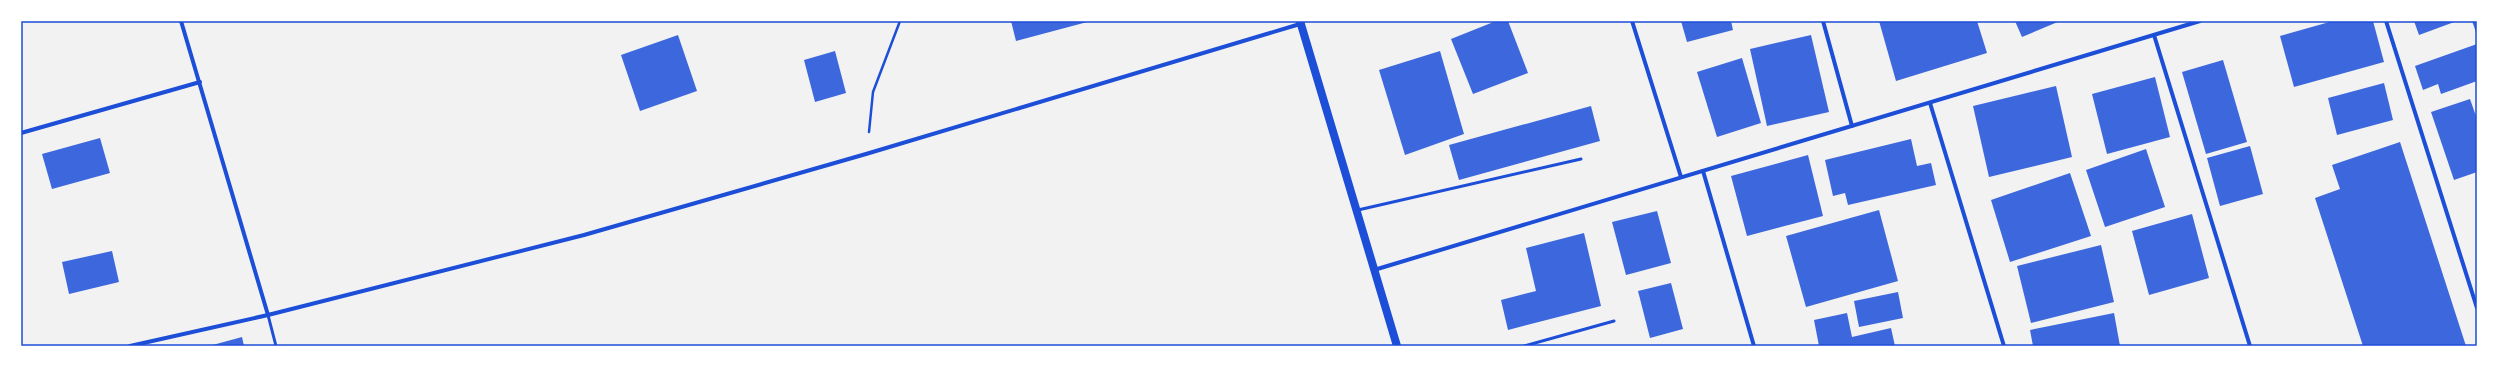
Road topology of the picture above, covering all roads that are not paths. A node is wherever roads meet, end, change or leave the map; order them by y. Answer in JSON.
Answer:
{"nodes":[{"id":1,"x":181,"y":21,"type":"edge"},
{"id":2,"x":1632,"y":21,"type":"edge"},
{"id":3,"x":1823,"y":21,"type":"edge"},
{"id":4,"x":2200,"y":21,"type":"edge"},
{"id":5,"x":2386,"y":21,"type":"edge"},
{"id":6,"x":1300,"y":22,"type":"edge"},
{"id":7,"x":2154,"y":35,"type":"junction"},
{"id":8,"x":200,"y":82,"type":"junction"},
{"id":9,"x":1930,"y":103,"type":"junction"},
{"id":10,"x":1852,"y":126,"type":"junction"},
{"id":11,"x":21,"y":134,"type":"edge"},
{"id":12,"x":1581,"y":159,"type":"dead end"},
{"id":13,"x":1704,"y":171,"type":"junction"},
{"id":14,"x":1681,"y":178,"type":"junction"},
{"id":15,"x":1356,"y":210,"type":"junction"},
{"id":16,"x":1374,"y":270,"type":"junction"},
{"id":17,"x":2477,"y":308,"type":"edge"},
{"id":18,"x":268,"y":315,"type":"junction"},
{"id":19,"x":1614,"y":321,"type":"dead end"},
{"id":20,"x":130,"y":346,"type":"edge"},
{"id":21,"x":276,"y":346,"type":"edge"},
{"id":22,"x":1397,"y":346,"type":"edge"},
{"id":23,"x":1524,"y":346,"type":"edge"},
{"id":24,"x":1754,"y":346,"type":"edge"},
{"id":25,"x":2004,"y":346,"type":"edge"},
{"id":26,"x":2250,"y":346,"type":"edge"}],
"edges":[{"from":1,"to":8,"type":"street"},
{"from":2,"to":14,"type":"street"},
{"from":3,"to":10,"type":"street"},
{"from":4,"to":7,"type":"street"},
{"from":5,"to":17,"type":"street"},
{"from":6,"to":15,"type":"main road"},
{"from":6,"to":18,"type":"street"},
{"from":7,"to":9,"type":"street"},
{"from":7,"to":26,"type":"street"},
{"from":8,"to":11,"type":"street"},
{"from":8,"to":18,"type":"street"},
{"from":9,"to":10,"type":"street"},
{"from":9,"to":25,"type":"street"},
{"from":10,"to":13,"type":"street"},
{"from":12,"to":15,"type":"lane"},
{"from":13,"to":14,"type":"street"},
{"from":13,"to":24,"type":"street"},
{"from":14,"to":16,"type":"street"},
{"from":15,"to":16,"type":"main road"},
{"from":16,"to":22,"type":"main road"},
{"from":18,"to":20,"type":"street"},
{"from":18,"to":21,"type":"lane"},
{"from":19,"to":23,"type":"lane"}]}
